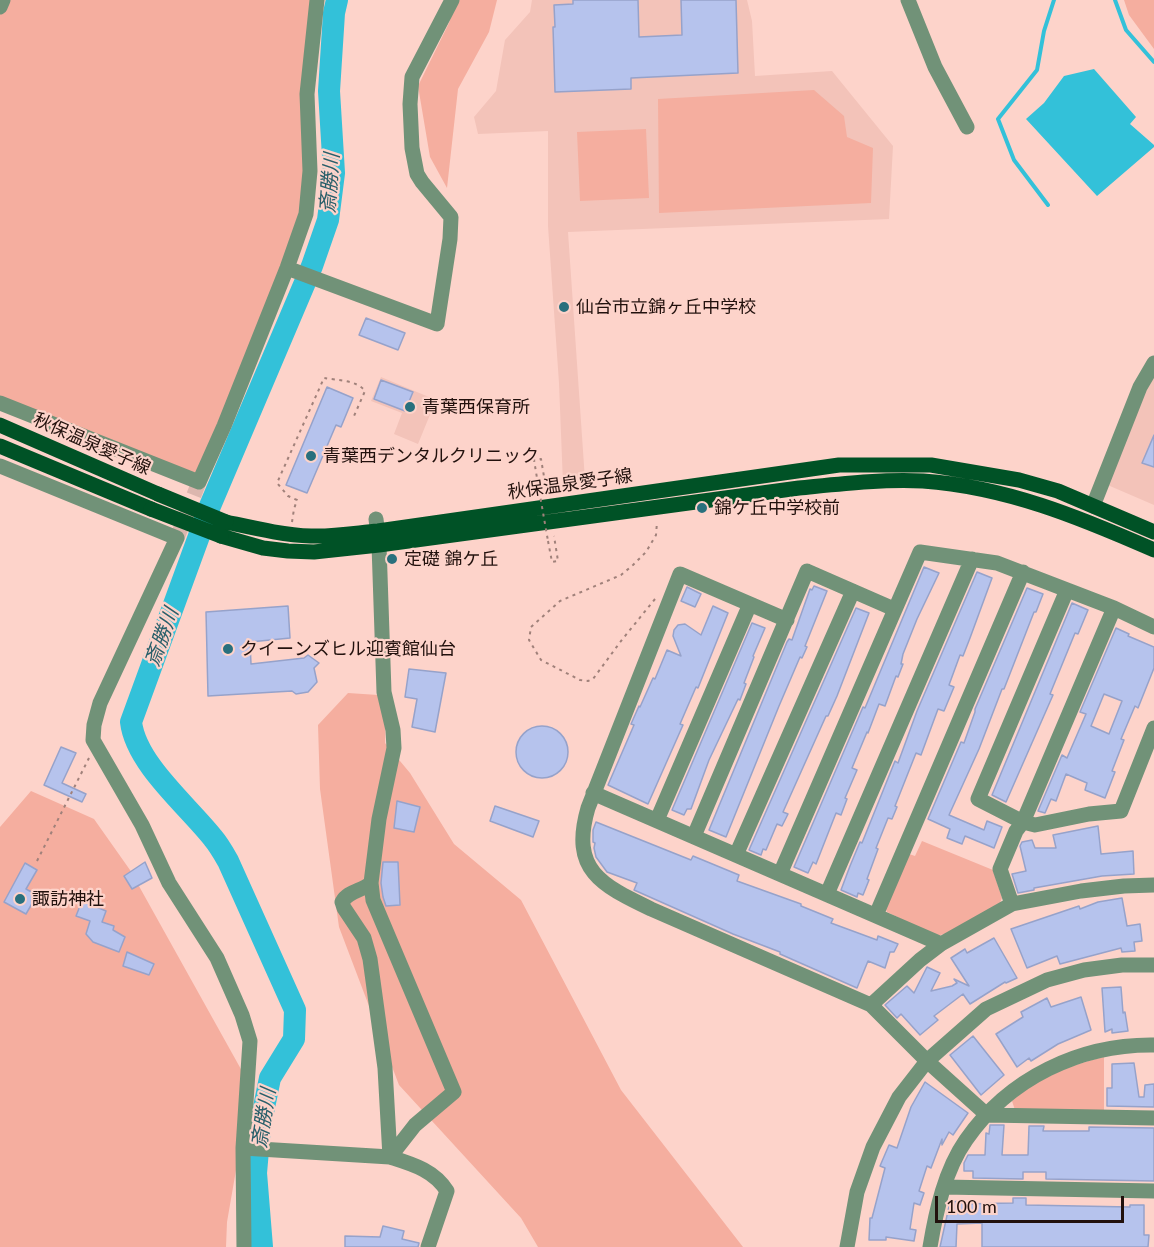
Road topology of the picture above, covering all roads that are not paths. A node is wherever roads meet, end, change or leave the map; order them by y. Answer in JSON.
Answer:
{"nodes":[{"id":1,"x":3,"y":0,"type":"edge"},
{"id":2,"x":317,"y":0,"type":"edge"},
{"id":3,"x":452,"y":0,"type":"edge"},
{"id":4,"x":908,"y":0,"type":"edge"},
{"id":5,"x":0,"y":7,"type":"edge"},
{"id":6,"x":967,"y":127,"type":"dead end"},
{"id":7,"x":290,"y":268,"type":"junction"},
{"id":8,"x":1154,"y":363,"type":"edge"},
{"id":9,"x":0,"y":403,"type":"edge"},
{"id":10,"x":0,"y":425,"type":"edge"},
{"id":11,"x":0,"y":446,"type":"edge"},
{"id":12,"x":0,"y":466,"type":"edge"},
{"id":13,"x":154,"y":502,"type":"junction"},
{"id":14,"x":1093,"y":506,"type":"junction"},
{"id":15,"x":378,"y":532,"type":"junction"},
{"id":16,"x":1154,"y":532,"type":"edge"},
{"id":17,"x":1154,"y":550,"type":"edge"},
{"id":18,"x":972,"y":559,"type":"junction"},
{"id":19,"x":1023,"y":572,"type":"junction"},
{"id":20,"x":1066,"y":590,"type":"junction"},
{"id":21,"x":853,"y":591,"type":"junction"},
{"id":22,"x":750,"y":604,"type":"junction"},
{"id":23,"x":1114,"y":608,"type":"junction"},
{"id":24,"x":894,"y":609,"type":"junction"},
{"id":25,"x":787,"y":620,"type":"junction"},
{"id":26,"x":1154,"y":627,"type":"edge"},
{"id":27,"x":1154,"y":728,"type":"edge"},
{"id":28,"x":593,"y":793,"type":"junction"},
{"id":29,"x":657,"y":820,"type":"junction"},
{"id":30,"x":1023,"y":822,"type":"junction"},
{"id":31,"x":694,"y":836,"type":"junction"},
{"id":32,"x":736,"y":855,"type":"junction"},
{"id":33,"x":780,"y":874,"type":"junction"},
{"id":34,"x":371,"y":883,"type":"junction"},
{"id":35,"x":1154,"y":885,"type":"edge"},
{"id":36,"x":828,"y":894,"type":"junction"},
{"id":37,"x":1012,"y":904,"type":"junction"},
{"id":38,"x":876,"y":915,"type":"junction"},
{"id":39,"x":941,"y":944,"type":"junction"},
{"id":40,"x":1154,"y":965,"type":"edge"},
{"id":41,"x":871,"y":1005,"type":"junction"},
{"id":42,"x":1154,"y":1045,"type":"edge"},
{"id":43,"x":927,"y":1061,"type":"junction"},
{"id":44,"x":987,"y":1115,"type":"junction"},
{"id":45,"x":1154,"y":1118,"type":"edge"},
{"id":46,"x":246,"y":1148,"type":"junction"},
{"id":47,"x":390,"y":1157,"type":"junction"},
{"id":48,"x":944,"y":1187,"type":"junction"},
{"id":49,"x":1154,"y":1191,"type":"edge"},
{"id":50,"x":244,"y":1247,"type":"edge"},
{"id":51,"x":428,"y":1247,"type":"edge"},
{"id":52,"x":847,"y":1247,"type":"edge"},
{"id":53,"x":930,"y":1247,"type":"edge"}],
"edges":[{"from":1,"to":5,"type":"street"},
{"from":2,"to":7,"type":"street"},
{"from":3,"to":7,"type":"street"},
{"from":4,"to":6,"type":"street"},
{"from":7,"to":9,"type":"street"},
{"from":8,"to":14,"type":"street"},
{"from":10,"to":13,"type":"main road","name":"秋保温泉愛子線"},
{"from":11,"to":13,"type":"main road","name":"秋保温泉愛子線"},
{"from":12,"to":46,"type":"street"},
{"from":13,"to":15,"type":"main road","name":"秋保温泉愛子線","bridge":true},
{"from":14,"to":15,"type":"main road","name":"秋保温泉愛子線"},
{"from":14,"to":16,"type":"main road","name":"秋保温泉愛子線"},
{"from":15,"to":17,"type":"main road","name":"秋保温泉愛子線"},
{"from":15,"to":34,"type":"street"},
{"from":18,"to":19,"type":"street"},
{"from":18,"to":24,"type":"street"},
{"from":18,"to":36,"type":"street"},
{"from":19,"to":20,"type":"street"},
{"from":19,"to":38,"type":"street"},
{"from":20,"to":23,"type":"street"},
{"from":20,"to":30,"type":"street"},
{"from":21,"to":24,"type":"street"},
{"from":21,"to":25,"type":"street"},
{"from":21,"to":32,"type":"street"},
{"from":22,"to":25,"type":"street"},
{"from":22,"to":28,"type":"street"},
{"from":22,"to":29,"type":"street"},
{"from":23,"to":26,"type":"street"},
{"from":23,"to":30,"type":"street"},
{"from":24,"to":33,"type":"street"},
{"from":25,"to":31,"type":"street"},
{"from":27,"to":30,"type":"street"},
{"from":28,"to":29,"type":"street"},
{"from":28,"to":41,"type":"street"},
{"from":29,"to":31,"type":"street"},
{"from":30,"to":37,"type":"street"},
{"from":31,"to":32,"type":"street"},
{"from":32,"to":33,"type":"street"},
{"from":33,"to":36,"type":"street"},
{"from":34,"to":47,"type":"street"},
{"from":34,"to":47,"type":"street"},
{"from":35,"to":37,"type":"street"},
{"from":36,"to":38,"type":"street"},
{"from":37,"to":39,"type":"street"},
{"from":38,"to":39,"type":"street"},
{"from":39,"to":41,"type":"street"},
{"from":40,"to":43,"type":"street"},
{"from":41,"to":43,"type":"street"},
{"from":42,"to":44,"type":"street"},
{"from":43,"to":44,"type":"street"},
{"from":43,"to":52,"type":"street"},
{"from":44,"to":45,"type":"street"},
{"from":44,"to":48,"type":"street"},
{"from":46,"to":47,"type":"street"},
{"from":46,"to":50,"type":"street"},
{"from":47,"to":51,"type":"street"},
{"from":48,"to":49,"type":"street"},
{"from":48,"to":53,"type":"street"}]}
